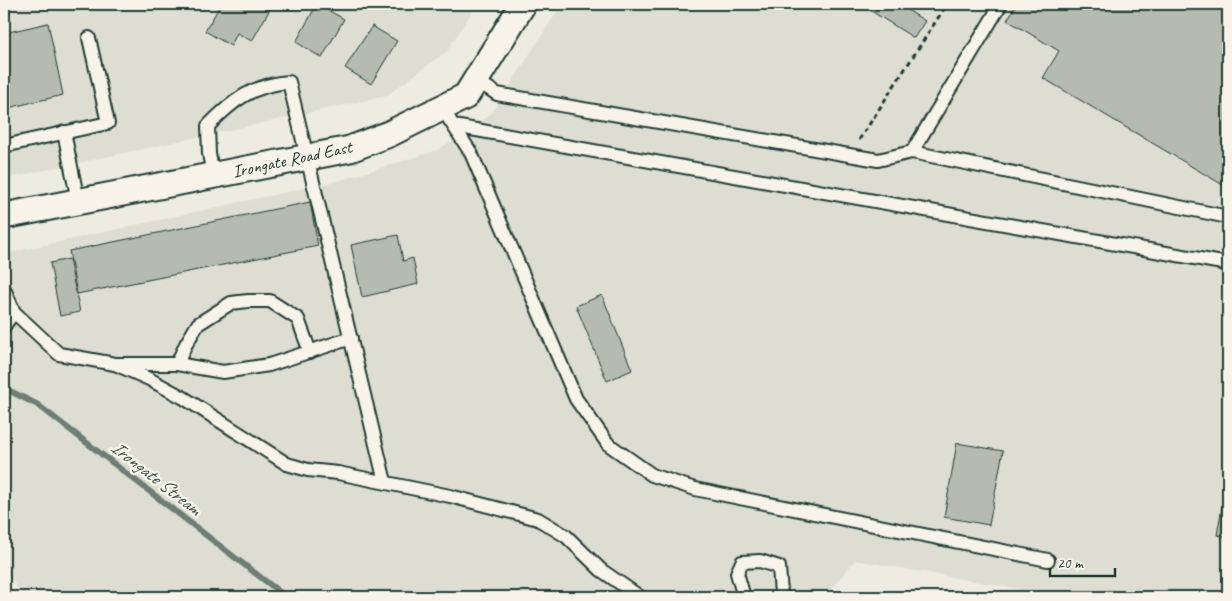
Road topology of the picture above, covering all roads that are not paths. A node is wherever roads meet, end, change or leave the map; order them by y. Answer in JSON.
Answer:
{"nodes":[{"id":1,"x":523,"y":4,"type":"edge"},
{"id":2,"x":1001,"y":4,"type":"edge"},
{"id":3,"x":89,"y":38,"type":"dead end"},
{"id":4,"x":476,"y":80,"type":"junction"},
{"id":5,"x":448,"y":117,"type":"junction"},
{"id":6,"x":64,"y":132,"type":"junction"},
{"id":7,"x":4,"y":146,"type":"edge"},
{"id":8,"x":912,"y":152,"type":"junction"},
{"id":9,"x":308,"y":156,"type":"junction"},
{"id":10,"x":213,"y":175,"type":"junction"},
{"id":11,"x":78,"y":202,"type":"junction"},
{"id":12,"x":4,"y":216,"type":"edge"},
{"id":13,"x":1228,"y":217,"type":"edge"},
{"id":14,"x":1228,"y":264,"type":"edge"},
{"id":15,"x":4,"y":289,"type":"edge"},
{"id":16,"x":14,"y":312,"type":"junction"},
{"id":17,"x":4,"y":326,"type":"edge"},
{"id":18,"x":351,"y":338,"type":"junction"},
{"id":19,"x":310,"y":352,"type":"junction"},
{"id":20,"x":115,"y":364,"type":"junction"},
{"id":21,"x":178,"y":364,"type":"junction"},
{"id":22,"x":385,"y":482,"type":"junction"},
{"id":23,"x":1048,"y":560,"type":"dead end"},
{"id":24,"x":640,"y":597,"type":"edge"},
{"id":25,"x":744,"y":597,"type":"edge"},
{"id":26,"x":779,"y":597,"type":"edge"}],
"edges":[{"from":1,"to":4,"type":"street","name":"Irongate Road East"},
{"from":2,"to":8,"type":"lane"},
{"from":3,"to":6,"type":"lane"},
{"from":4,"to":5,"type":"street","name":"Irongate Road East"},
{"from":4,"to":8,"type":"lane"},
{"from":5,"to":9,"type":"street","name":"Irongate Road East"},
{"from":5,"to":14,"type":"lane"},
{"from":5,"to":23,"type":"lane"},
{"from":6,"to":7,"type":"lane"},
{"from":6,"to":11,"type":"lane"},
{"from":8,"to":13,"type":"lane"},
{"from":9,"to":10,"type":"street","name":"Irongate Road East"},
{"from":9,"to":10,"type":"lane"},
{"from":9,"to":18,"type":"lane"},
{"from":10,"to":11,"type":"street","name":"Irongate Road East"},
{"from":11,"to":12,"type":"street","name":"Irongate Road East"},
{"from":15,"to":16,"type":"lane"},
{"from":16,"to":17,"type":"lane"},
{"from":16,"to":20,"type":"lane"},
{"from":18,"to":19,"type":"lane"},
{"from":18,"to":22,"type":"lane"},
{"from":19,"to":21,"type":"lane"},
{"from":19,"to":21,"type":"lane"},
{"from":20,"to":21,"type":"lane"},
{"from":20,"to":22,"type":"lane"},
{"from":22,"to":24,"type":"lane"},
{"from":25,"to":26,"type":"lane"}]}
